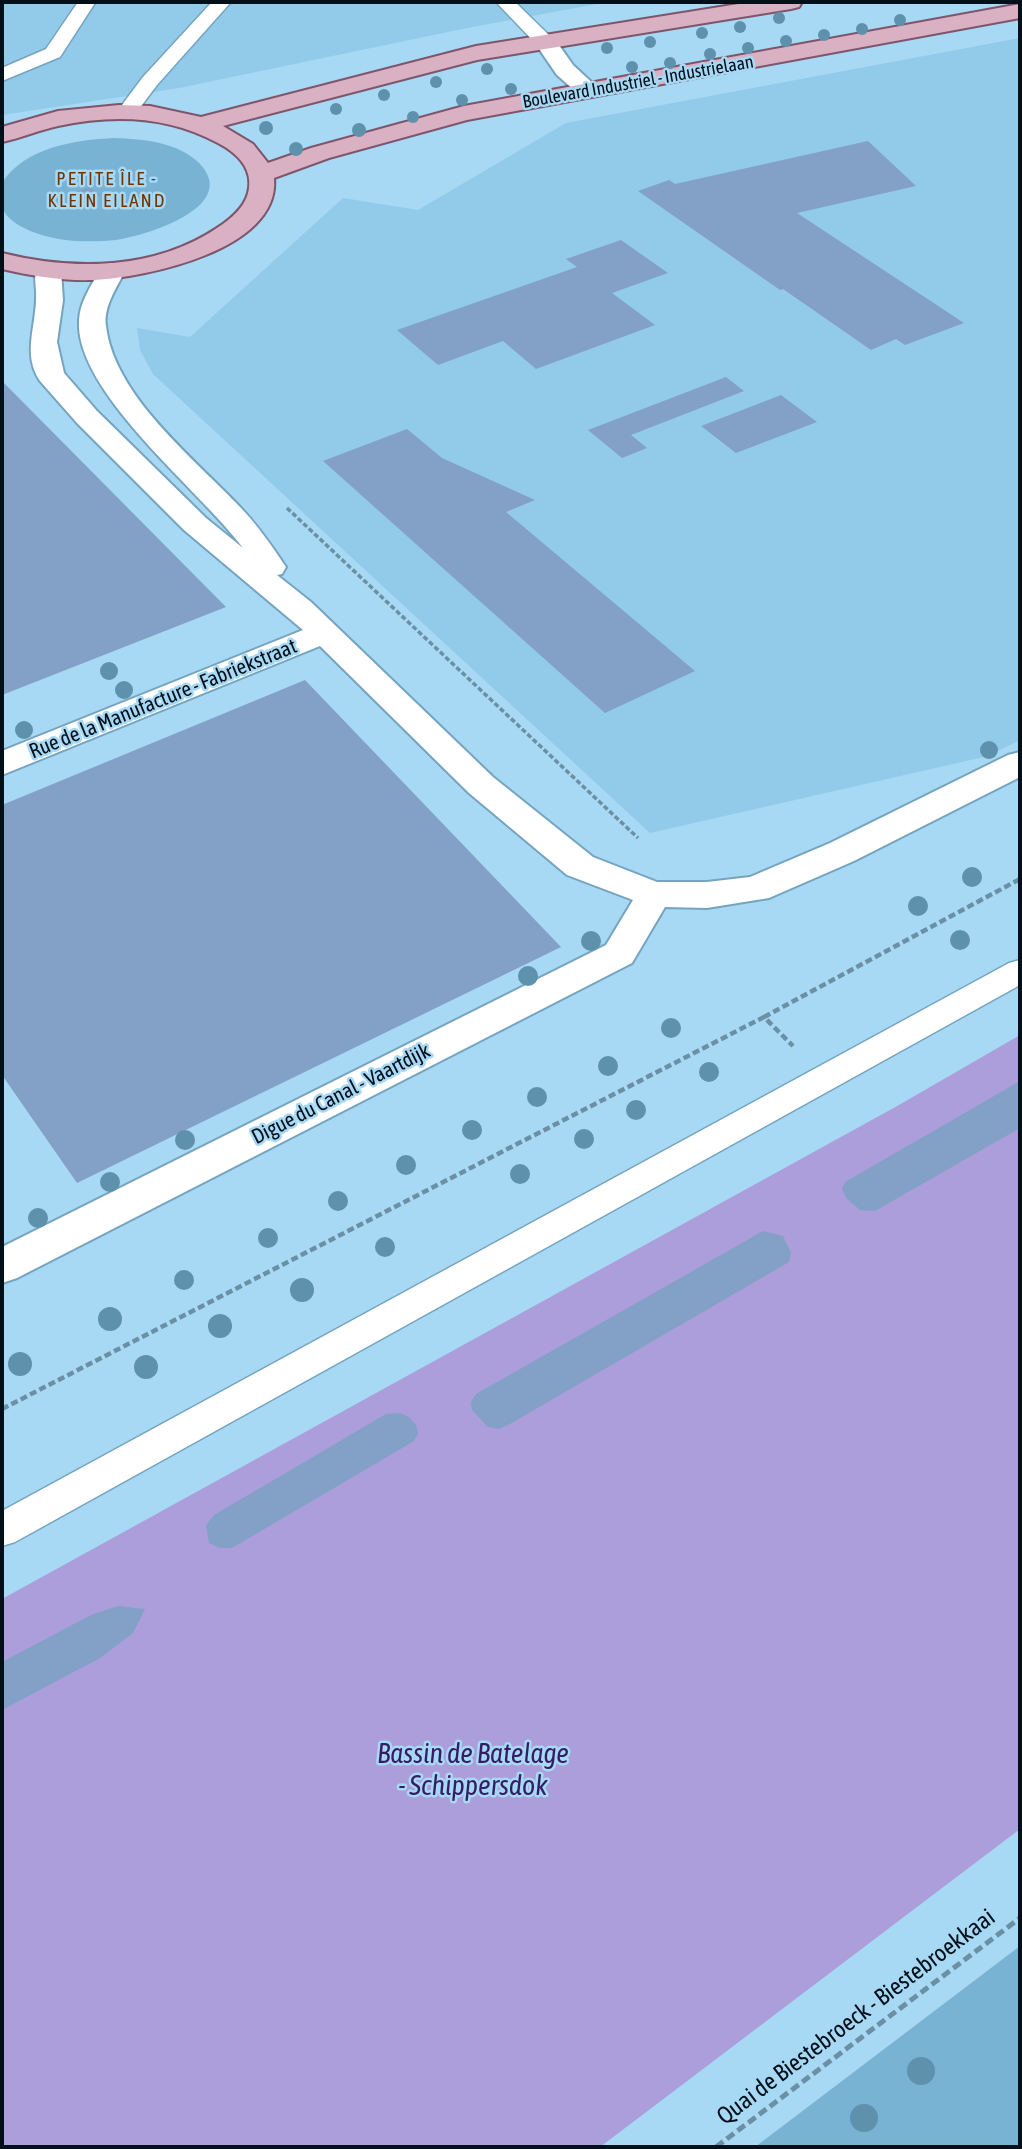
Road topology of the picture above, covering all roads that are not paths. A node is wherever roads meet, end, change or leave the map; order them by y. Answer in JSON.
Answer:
{"nodes":[{"id":1,"x":222,"y":2,"type":"edge"},
{"id":2,"x":505,"y":2,"type":"edge"},
{"id":3,"x":791,"y":2,"type":"edge"},
{"id":4,"x":86,"y":3,"type":"edge"},
{"id":5,"x":1020,"y":11,"type":"edge"},
{"id":6,"x":546,"y":43,"type":"junction"},
{"id":7,"x":2,"y":75,"type":"edge"},
{"id":8,"x":589,"y":91,"type":"junction"},
{"id":9,"x":126,"y":113,"type":"junction"},
{"id":10,"x":203,"y":125,"type":"junction"},
{"id":11,"x":2,"y":135,"type":"edge"},
{"id":12,"x":261,"y":174,"type":"junction"},
{"id":13,"x":2,"y":261,"type":"edge"},
{"id":14,"x":48,"y":271,"type":"junction"},
{"id":15,"x":113,"y":271,"type":"junction"},
{"id":16,"x":67,"y":394,"type":"junction"},
{"id":17,"x":136,"y":412,"type":"junction"},
{"id":18,"x":300,"y":609,"type":"junction"},
{"id":19,"x":324,"y":633,"type":"junction"},
{"id":20,"x":1020,"y":763,"type":"edge"},
{"id":21,"x":2,"y":764,"type":"edge"},
{"id":22,"x":654,"y":894,"type":"junction"},
{"id":23,"x":1020,"y":971,"type":"edge"},
{"id":24,"x":2,"y":1266,"type":"edge"},
{"id":25,"x":2,"y":1530,"type":"edge"}],
"edges":[{"from":1,"to":9,"type":"lane"},
{"from":2,"to":6,"type":"lane"},
{"from":3,"to":6,"type":"main road"},
{"from":4,"to":7,"type":"lane"},
{"from":5,"to":8,"type":"main road","name":"Boulevard Industriel - Industrielaan"},
{"from":6,"to":8,"type":"street"},
{"from":6,"to":10,"type":"main road"},
{"from":8,"to":12,"type":"main road","name":"Boulevard Industriel - Industrielaan"},
{"from":9,"to":10,"type":"main road"},
{"from":9,"to":11,"type":"main road"},
{"from":10,"to":12,"type":"main road"},
{"from":12,"to":15,"type":"main road"},
{"from":13,"to":14,"type":"main road"},
{"from":14,"to":15,"type":"main road"},
{"from":14,"to":16,"type":"street"},
{"from":15,"to":17,"type":"street"},
{"from":16,"to":17,"type":"street"},
{"from":16,"to":18,"type":"street"},
{"from":17,"to":18,"type":"street"},
{"from":18,"to":19,"type":"street"},
{"from":19,"to":21,"type":"street","name":"Rue de la Manufacture - Fabriekstraat"},
{"from":19,"to":22,"type":"street"},
{"from":20,"to":22,"type":"street"},
{"from":22,"to":24,"type":"street","name":"Digue du Canal - Vaartdijk"},
{"from":23,"to":25,"type":"lane"}]}
